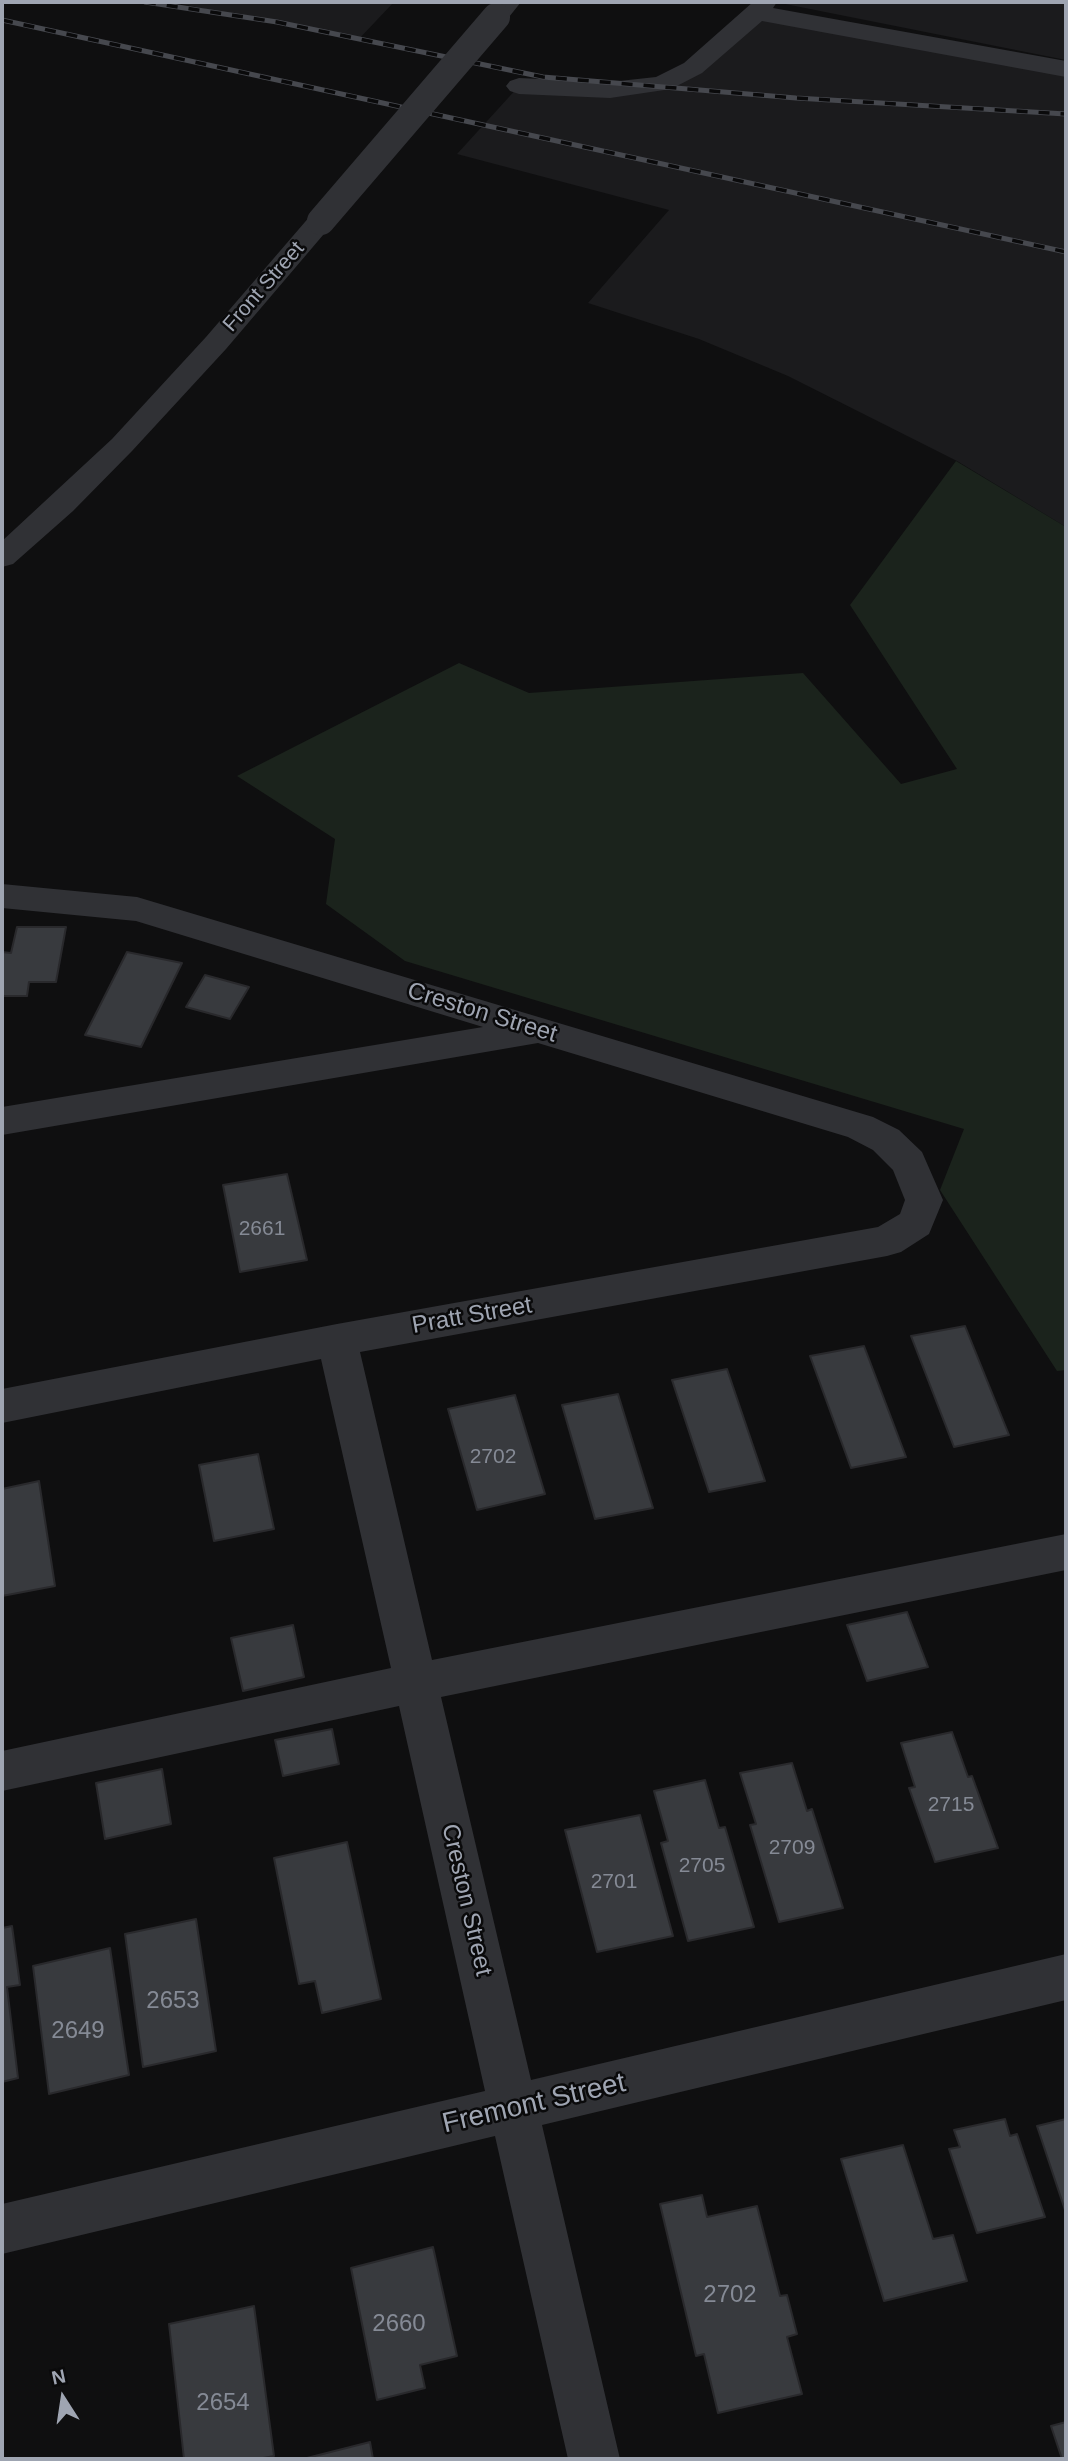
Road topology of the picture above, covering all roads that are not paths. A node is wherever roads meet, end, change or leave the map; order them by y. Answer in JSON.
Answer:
{"nodes":[{"id":1,"x":761,"y":7,"type":"edge"},
{"id":2,"x":503,"y":9,"type":"edge"},
{"id":3,"x":1066,"y":69,"type":"edge"},
{"id":4,"x":519,"y":86,"type":"dead end"},
{"id":5,"x":2,"y":557,"type":"edge"},
{"id":6,"x":2,"y":895,"type":"edge"},
{"id":7,"x":540,"y":1031,"type":"junction"},
{"id":8,"x":2,"y":1121,"type":"edge"},
{"id":9,"x":924,"y":1200,"type":"joint"},
{"id":10,"x":337,"y":1340,"type":"junction"},
{"id":11,"x":2,"y":1406,"type":"edge"},
{"id":12,"x":1066,"y":1552,"type":"edge"},
{"id":13,"x":418,"y":1682,"type":"junction"},
{"id":14,"x":2,"y":1771,"type":"edge"},
{"id":15,"x":1066,"y":1977,"type":"edge"},
{"id":16,"x":513,"y":2109,"type":"junction"},
{"id":17,"x":2,"y":2229,"type":"edge"},
{"id":18,"x":594,"y":2459,"type":"edge"}],
"edges":[{"from":1,"to":3,"type":"street"},
{"from":1,"to":4,"type":"street"},
{"from":2,"to":5,"type":"street","name":"Front Street","bridge":true},
{"from":6,"to":7,"type":"street","name":"Creston Street"},
{"from":7,"to":8,"type":"street"},
{"from":7,"to":9,"type":"street","name":"Creston Street"},
{"from":9,"to":10,"type":"street","name":"Pratt Street"},
{"from":10,"to":11,"type":"street","name":"Pratt Street"},
{"from":10,"to":13,"type":"street","name":"Creston Street"},
{"from":12,"to":13,"type":"street"},
{"from":13,"to":14,"type":"street"},
{"from":13,"to":16,"type":"street","name":"Creston Street"},
{"from":15,"to":16,"type":"street","name":"Fremont Street"},
{"from":16,"to":17,"type":"street","name":"Fremont Street"},
{"from":16,"to":18,"type":"street","name":"Creston Street"}]}
